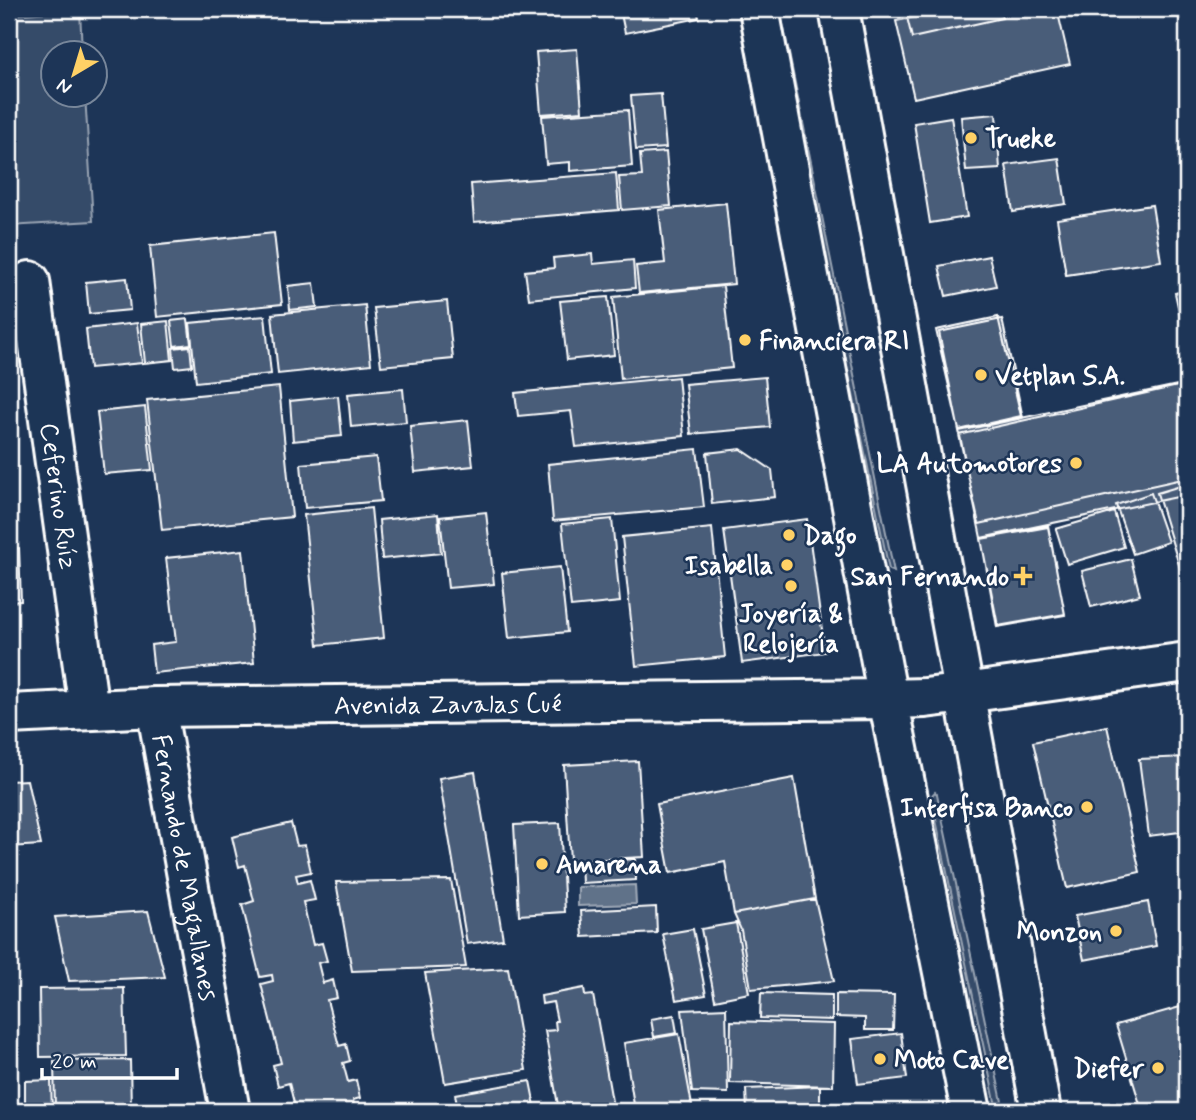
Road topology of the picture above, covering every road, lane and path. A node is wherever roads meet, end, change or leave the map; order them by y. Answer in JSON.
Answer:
{"nodes":[{"id":1,"x":759,"y":9,"type":"edge"},
{"id":2,"x":838,"y":9,"type":"edge"},
{"id":3,"x":30,"y":281,"type":"dead end"},
{"id":4,"x":1187,"y":662,"type":"edge"},
{"id":5,"x":965,"y":693,"type":"junction"},
{"id":6,"x":888,"y":699,"type":"junction"},
{"id":7,"x":156,"y":707,"type":"junction"},
{"id":8,"x":89,"y":710,"type":"junction"},
{"id":9,"x":9,"y":714,"type":"edge"},
{"id":10,"x":230,"y":1111,"type":"edge"},
{"id":11,"x":971,"y":1111,"type":"edge"},
{"id":12,"x":1041,"y":1111,"type":"edge"}],
"edges":[{"from":1,"to":6,"type":"main road"},
{"from":2,"to":5,"type":"main road"},
{"from":3,"to":8,"type":"main road","name":"Ceferino Ruíz"},
{"from":4,"to":5,"type":"main road","name":"Avenida Zavalas Cué"},
{"from":5,"to":6,"type":"main road","name":"Avenida Zavalas Cué"},
{"from":5,"to":12,"type":"main road"},
{"from":6,"to":7,"type":"main road","name":"Avenida Zavalas Cué"},
{"from":6,"to":11,"type":"main road"},
{"from":7,"to":8,"type":"main road","name":"Avenida Zavalas Cué"},
{"from":7,"to":10,"type":"main road","name":"Fernando de Magallanes"},
{"from":8,"to":9,"type":"main road","name":"Avenida Zavalas Cué"}]}
